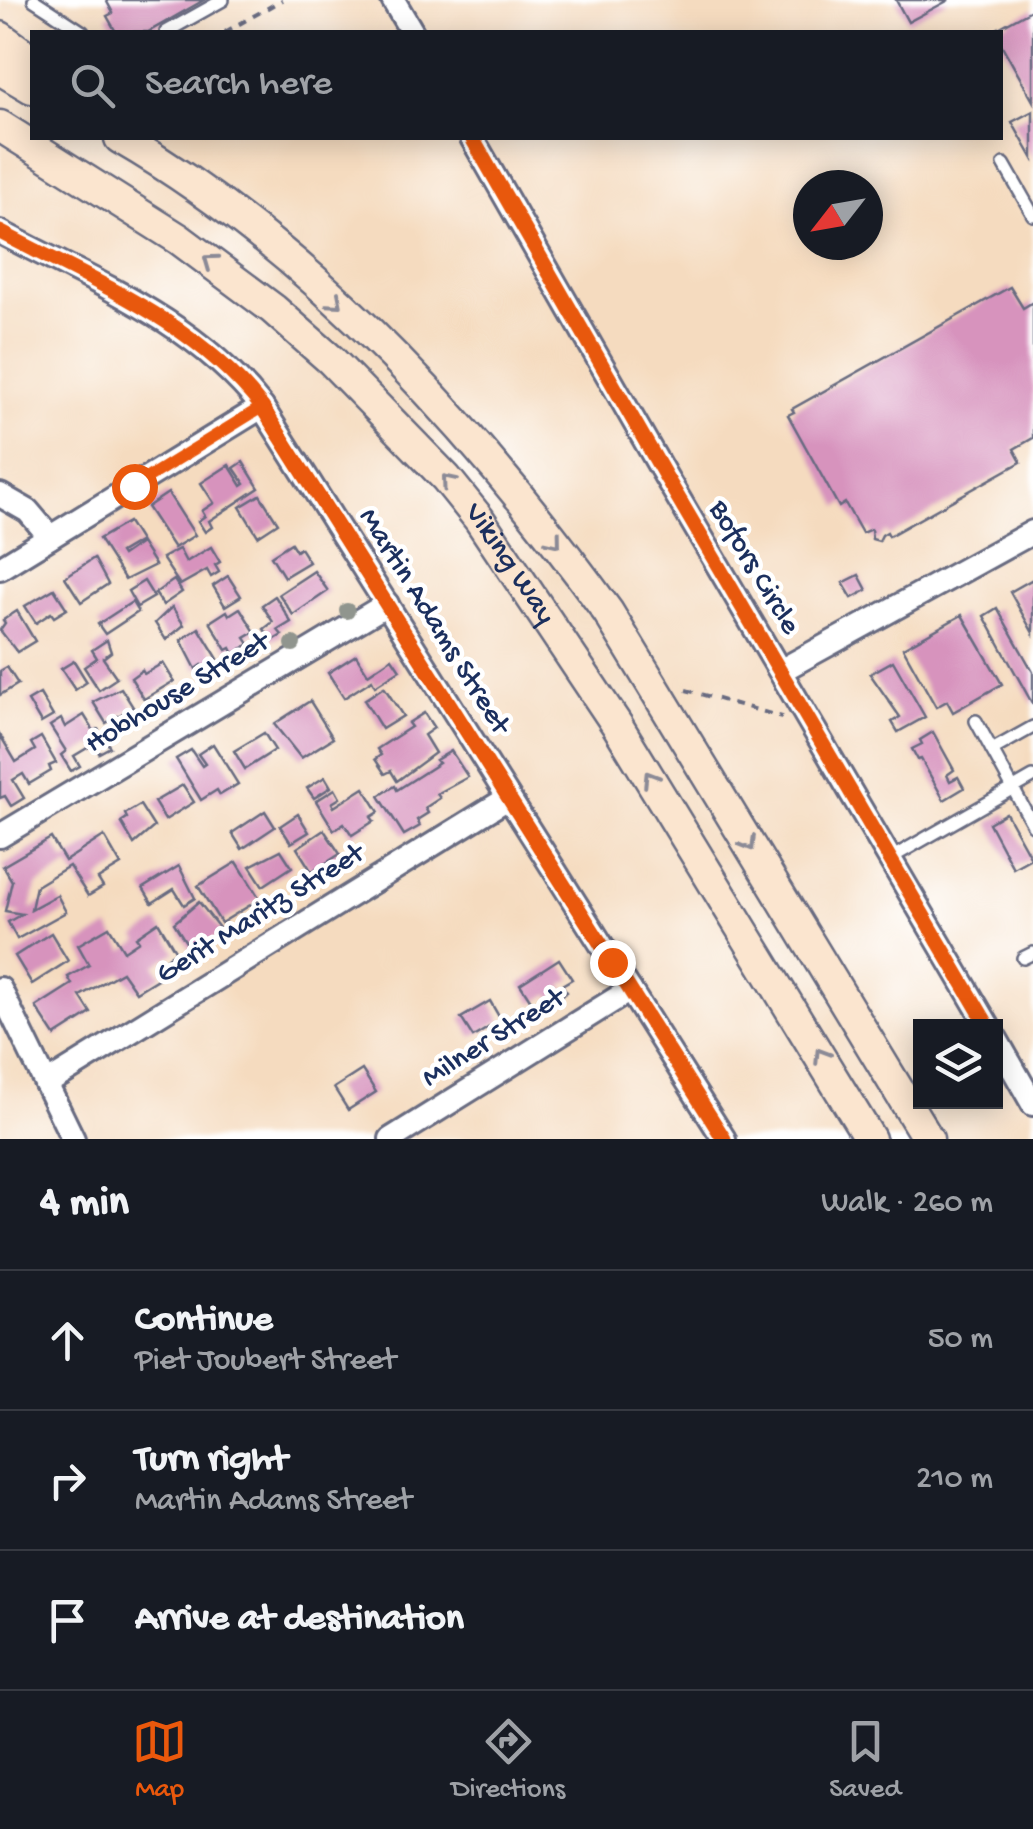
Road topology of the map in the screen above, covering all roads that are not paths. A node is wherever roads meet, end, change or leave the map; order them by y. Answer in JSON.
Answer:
{"nodes":[{"id":1,"x":34,"y":0,"type":"edge"},
{"id":2,"x":224,"y":0,"type":"edge"},
{"id":3,"x":393,"y":0,"type":"edge"},
{"id":4,"x":79,"y":30,"type":"edge"},
{"id":5,"x":170,"y":30,"type":"edge"},
{"id":6,"x":411,"y":30,"type":"edge"},
{"id":7,"x":0,"y":38,"type":"edge"},
{"id":8,"x":30,"y":59,"type":"edge"},
{"id":9,"x":0,"y":70,"type":"edge"},
{"id":10,"x":30,"y":87,"type":"edge"},
{"id":11,"x":0,"y":126,"type":"edge"},
{"id":12,"x":124,"y":140,"type":"edge"},
{"id":13,"x":138,"y":140,"type":"edge"},
{"id":14,"x":473,"y":140,"type":"edge"},
{"id":15,"x":1004,"y":164,"type":"dead end"},
{"id":16,"x":180,"y":172,"type":"junction"},
{"id":17,"x":1033,"y":215,"type":"edge"},
{"id":18,"x":0,"y":232,"type":"edge"},
{"id":19,"x":262,"y":407,"type":"junction"},
{"id":20,"x":0,"y":495,"type":"edge"},
{"id":21,"x":1033,"y":532,"type":"edge"},
{"id":22,"x":50,"y":537,"type":"junction"},
{"id":23,"x":0,"y":568,"type":"edge"},
{"id":24,"x":387,"y":604,"type":"junction"},
{"id":25,"x":782,"y":670,"type":"junction"},
{"id":26,"x":976,"y":721,"type":"dead end"},
{"id":27,"x":1033,"y":727,"type":"edge"},
{"id":28,"x":992,"y":750,"type":"junction"},
{"id":29,"x":1033,"y":776,"type":"edge"},
{"id":30,"x":1013,"y":788,"type":"junction"},
{"id":31,"x":508,"y":798,"type":"junction"},
{"id":32,"x":1033,"y":825,"type":"edge"},
{"id":33,"x":0,"y":836,"type":"edge"},
{"id":34,"x":890,"y":858,"type":"junction"},
{"id":35,"x":0,"y":989,"type":"edge"},
{"id":36,"x":630,"y":990,"type":"junction"},
{"id":37,"x":984,"y":1019,"type":"edge"},
{"id":38,"x":1003,"y":1051,"type":"edge"},
{"id":39,"x":46,"y":1084,"type":"junction"},
{"id":40,"x":1033,"y":1104,"type":"edge"},
{"id":41,"x":73,"y":1139,"type":"edge"},
{"id":42,"x":391,"y":1139,"type":"edge"},
{"id":43,"x":724,"y":1139,"type":"edge"},
{"id":44,"x":870,"y":1139,"type":"edge"},
{"id":45,"x":928,"y":1139,"type":"edge"}],
"edges":[{"from":1,"to":4,"type":"lane"},
{"from":2,"to":5,"type":"lane"},
{"from":3,"to":6,"type":"street"},
{"from":7,"to":8,"type":"main road"},
{"from":9,"to":10,"type":"main road"},
{"from":44,"to":11,"type":"main road","name":"Viking Way","one_way":true},
{"from":12,"to":16,"type":"main road","name":"Viking Way"},
{"from":13,"to":16,"type":"main road"},
{"from":14,"to":25,"type":"street","name":"Bofors Circle"},
{"from":15,"to":17,"type":"lane"},
{"from":16,"to":45,"type":"main road","name":"Viking Way","one_way":true},
{"from":18,"to":19,"type":"street","name":"Martin Adams Street"},
{"from":19,"to":22,"type":"street"},
{"from":19,"to":24,"type":"street","name":"Martin Adams Street"},
{"from":20,"to":22,"type":"street"},
{"from":21,"to":25,"type":"street"},
{"from":22,"to":23,"type":"street"},
{"from":24,"to":31,"type":"street","name":"Martin Adams Street"},
{"from":24,"to":33,"type":"street","name":"Hobhouse Street"},
{"from":25,"to":34,"type":"street","name":"Bofors Circle"},
{"from":26,"to":28,"type":"lane"},
{"from":27,"to":28,"type":"lane"},
{"from":28,"to":30,"type":"lane"},
{"from":29,"to":30,"type":"lane"},
{"from":30,"to":32,"type":"lane"},
{"from":30,"to":34,"type":"lane"},
{"from":31,"to":36,"type":"street","name":"Martin Adams Street"},
{"from":31,"to":39,"type":"street","name":"Gerit Maritz Street"},
{"from":34,"to":37,"type":"street","name":"Bofors Circle"},
{"from":35,"to":39,"type":"street"},
{"from":36,"to":42,"type":"street","name":"Milner Street"},
{"from":36,"to":43,"type":"street","name":"Martin Adams Street"},
{"from":38,"to":40,"type":"street"},
{"from":39,"to":41,"type":"street"}]}
